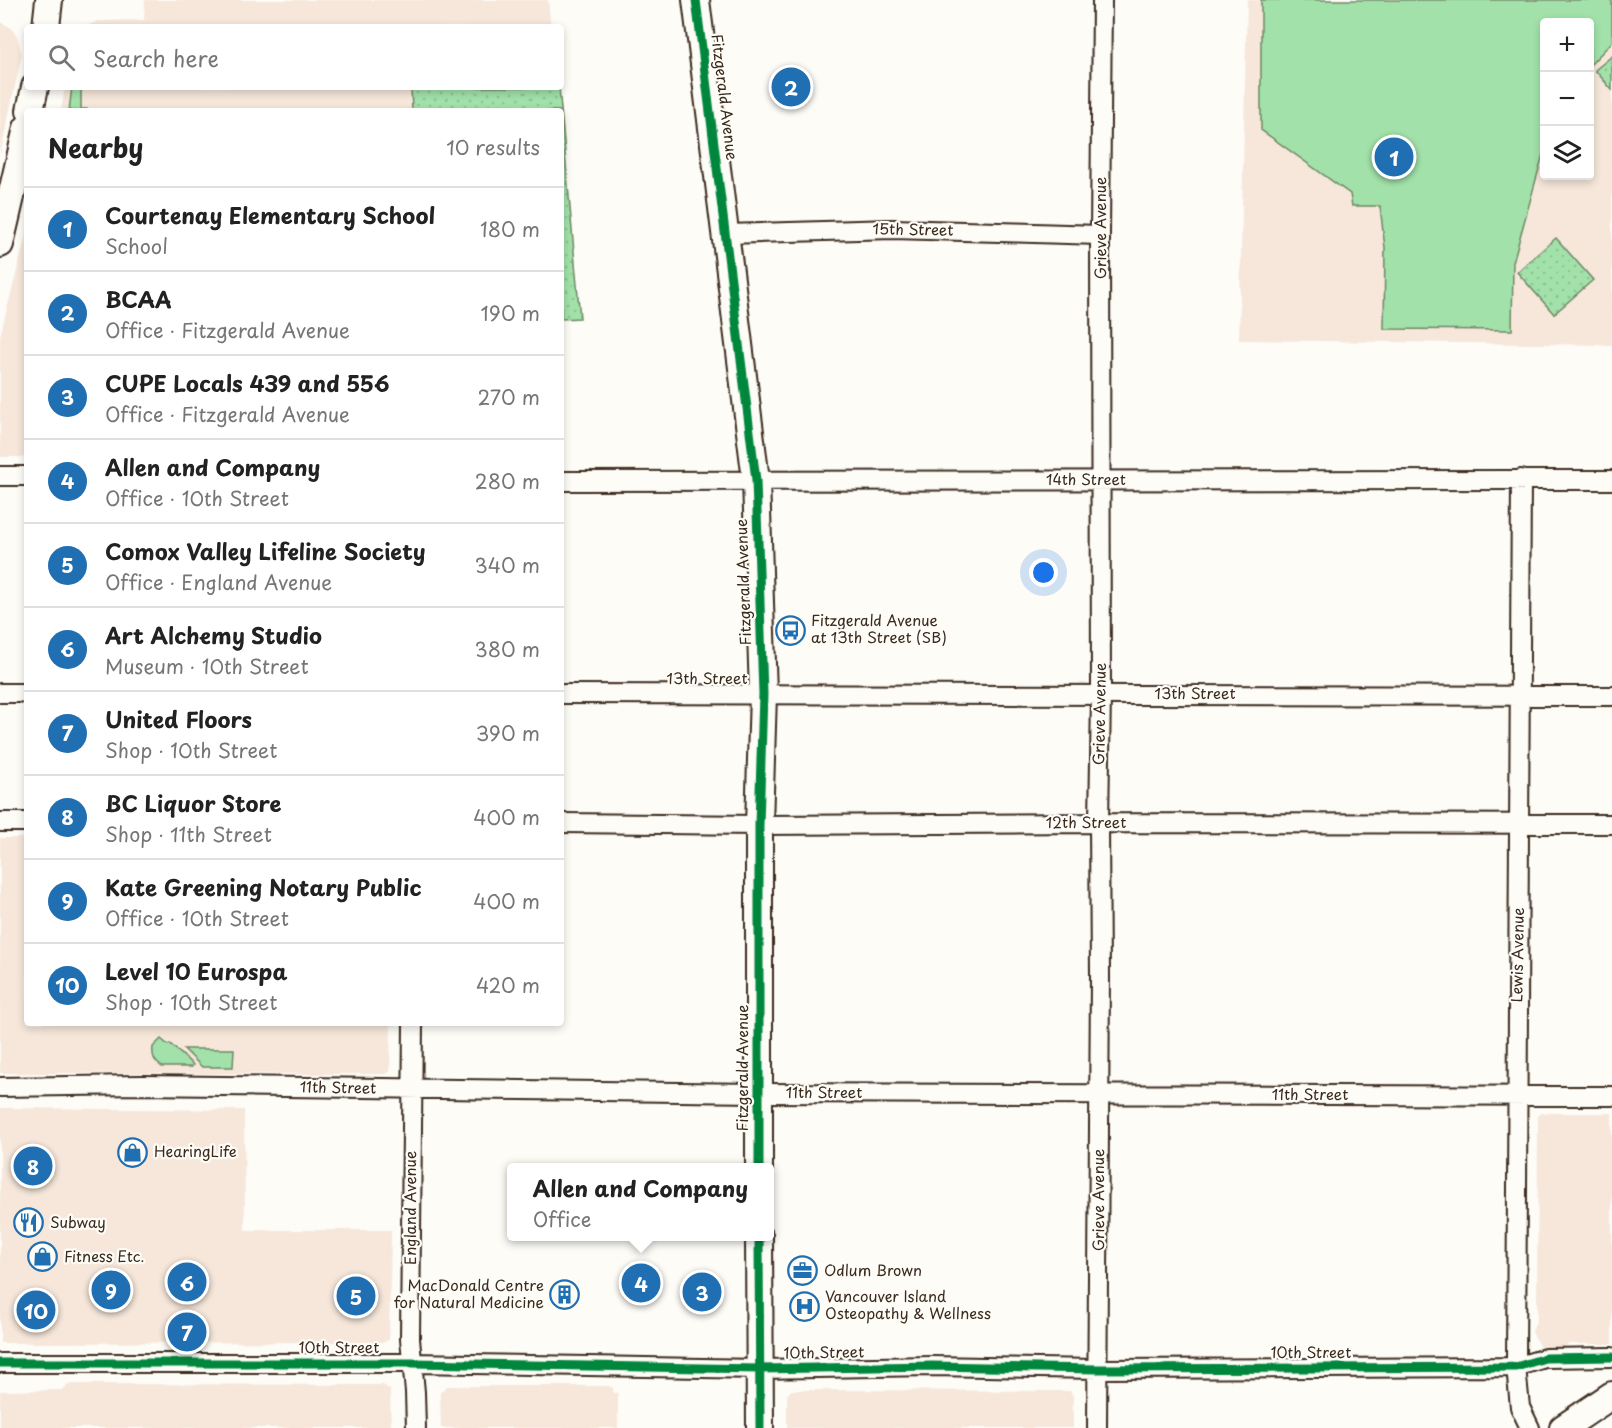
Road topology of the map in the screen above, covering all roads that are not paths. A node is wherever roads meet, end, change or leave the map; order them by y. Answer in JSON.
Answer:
{"nodes":[{"id":1,"x":49,"y":0,"type":"edge"},
{"id":2,"x":696,"y":0,"type":"edge"},
{"id":3,"x":1102,"y":0,"type":"edge"},
{"id":4,"x":45,"y":24,"type":"edge"},
{"id":5,"x":34,"y":90,"type":"edge"},
{"id":6,"x":31,"y":108,"type":"edge"},
{"id":7,"x":24,"y":141,"type":"edge"},
{"id":8,"x":725,"y":234,"type":"junction"},
{"id":9,"x":1100,"y":235,"type":"junction"},
{"id":10,"x":0,"y":244,"type":"edge"},
{"id":11,"x":0,"y":476,"type":"edge"},
{"id":12,"x":24,"y":476,"type":"edge"},
{"id":13,"x":1521,"y":479,"type":"junction"},
{"id":14,"x":756,"y":480,"type":"junction"},
{"id":15,"x":1101,"y":480,"type":"junction"},
{"id":16,"x":1612,"y":480,"type":"edge"},
{"id":17,"x":564,"y":481,"type":"edge"},
{"id":18,"x":0,"y":693,"type":"edge"},
{"id":19,"x":24,"y":693,"type":"edge"},
{"id":20,"x":564,"y":694,"type":"edge"},
{"id":21,"x":763,"y":694,"type":"junction"},
{"id":22,"x":1101,"y":694,"type":"junction"},
{"id":23,"x":1519,"y":694,"type":"junction"},
{"id":24,"x":1612,"y":696,"type":"edge"},
{"id":25,"x":0,"y":822,"type":"edge"},
{"id":26,"x":24,"y":822,"type":"edge"},
{"id":27,"x":564,"y":823,"type":"edge"},
{"id":28,"x":1098,"y":823,"type":"junction"},
{"id":29,"x":1519,"y":824,"type":"junction"},
{"id":30,"x":1612,"y":824,"type":"edge"},
{"id":31,"x":759,"y":825,"type":"junction"},
{"id":32,"x":413,"y":1026,"type":"edge"},
{"id":33,"x":0,"y":1087,"type":"edge"},
{"id":34,"x":412,"y":1090,"type":"junction"},
{"id":35,"x":758,"y":1093,"type":"junction"},
{"id":36,"x":1099,"y":1094,"type":"junction"},
{"id":37,"x":1517,"y":1096,"type":"junction"},
{"id":38,"x":1612,"y":1096,"type":"edge"},
{"id":39,"x":759,"y":1163,"type":"edge"},
{"id":40,"x":759,"y":1241,"type":"edge"},
{"id":41,"x":1612,"y":1357,"type":"edge"},
{"id":42,"x":0,"y":1363,"type":"edge"},
{"id":43,"x":412,"y":1363,"type":"junction"},
{"id":44,"x":1516,"y":1367,"type":"junction"},
{"id":45,"x":760,"y":1369,"type":"junction"},
{"id":46,"x":1098,"y":1369,"type":"junction"},
{"id":47,"x":1612,"y":1395,"type":"edge"},
{"id":48,"x":416,"y":1428,"type":"edge"},
{"id":49,"x":760,"y":1428,"type":"edge"},
{"id":50,"x":1097,"y":1428,"type":"edge"},
{"id":51,"x":1530,"y":1428,"type":"edge"},
{"id":52,"x":1563,"y":1428,"type":"edge"}],
"edges":[{"from":1,"to":4,"type":"street"},
{"from":2,"to":8,"type":"street","name":"Fitzgerald Avenue"},
{"from":3,"to":9,"type":"street","name":"Grieve Avenue"},
{"from":5,"to":6,"type":"street"},
{"from":7,"to":10,"type":"street"},
{"from":8,"to":9,"type":"street","name":"15th Street"},
{"from":8,"to":14,"type":"street","name":"Fitzgerald Avenue"},
{"from":9,"to":15,"type":"street","name":"Grieve Avenue"},
{"from":11,"to":12,"type":"street"},
{"from":13,"to":15,"type":"street","name":"14th Street"},
{"from":13,"to":16,"type":"street","name":"14th Street"},
{"from":13,"to":23,"type":"street","name":"Lewis Avenue"},
{"from":14,"to":15,"type":"street","name":"14th Street"},
{"from":14,"to":17,"type":"street","name":"14th Street"},
{"from":14,"to":21,"type":"street","name":"Fitzgerald Avenue"},
{"from":15,"to":22,"type":"street","name":"Grieve Avenue"},
{"from":18,"to":19,"type":"street"},
{"from":20,"to":21,"type":"street","name":"13th Street"},
{"from":21,"to":22,"type":"street","name":"13th Street"},
{"from":21,"to":31,"type":"street","name":"Fitzgerald Avenue"},
{"from":22,"to":23,"type":"street","name":"13th Street"},
{"from":22,"to":28,"type":"street","name":"Grieve Avenue"},
{"from":23,"to":24,"type":"street","name":"13th Street"},
{"from":23,"to":29,"type":"street","name":"Lewis Avenue"},
{"from":25,"to":26,"type":"street"},
{"from":27,"to":31,"type":"street","name":"12th Street"},
{"from":28,"to":29,"type":"street","name":"12th Street"},
{"from":28,"to":31,"type":"street","name":"12th Street"},
{"from":28,"to":36,"type":"street","name":"Grieve Avenue"},
{"from":29,"to":30,"type":"street","name":"12th Street"},
{"from":29,"to":37,"type":"street","name":"Lewis Avenue"},
{"from":31,"to":35,"type":"street","name":"Fitzgerald Avenue"},
{"from":32,"to":34,"type":"street","name":"England Avenue"},
{"from":33,"to":34,"type":"street","name":"11th Street"},
{"from":34,"to":35,"type":"street","name":"11th Street"},
{"from":34,"to":43,"type":"street","name":"England Avenue"},
{"from":35,"to":36,"type":"street","name":"11th Street"},
{"from":35,"to":39,"type":"street","name":"Fitzgerald Avenue"},
{"from":36,"to":37,"type":"street","name":"11th Street"},
{"from":36,"to":46,"type":"street","name":"Grieve Avenue"},
{"from":37,"to":38,"type":"street","name":"11th Street"},
{"from":37,"to":44,"type":"street","name":"Lewis Avenue"},
{"from":40,"to":45,"type":"street"},
{"from":41,"to":44,"type":"street","name":"10th Street"},
{"from":42,"to":43,"type":"street","name":"10th Street"},
{"from":43,"to":45,"type":"street","name":"10th Street"},
{"from":43,"to":48,"type":"street","name":"England Avenue"},
{"from":44,"to":46,"type":"street","name":"10th Street"},
{"from":44,"to":51,"type":"street","name":"Lewis Avenue"},
{"from":45,"to":46,"type":"street","name":"10th Street"},
{"from":45,"to":49,"type":"street"},
{"from":46,"to":50,"type":"street","name":"Grieve Avenue"},
{"from":47,"to":52,"type":"street"}]}
